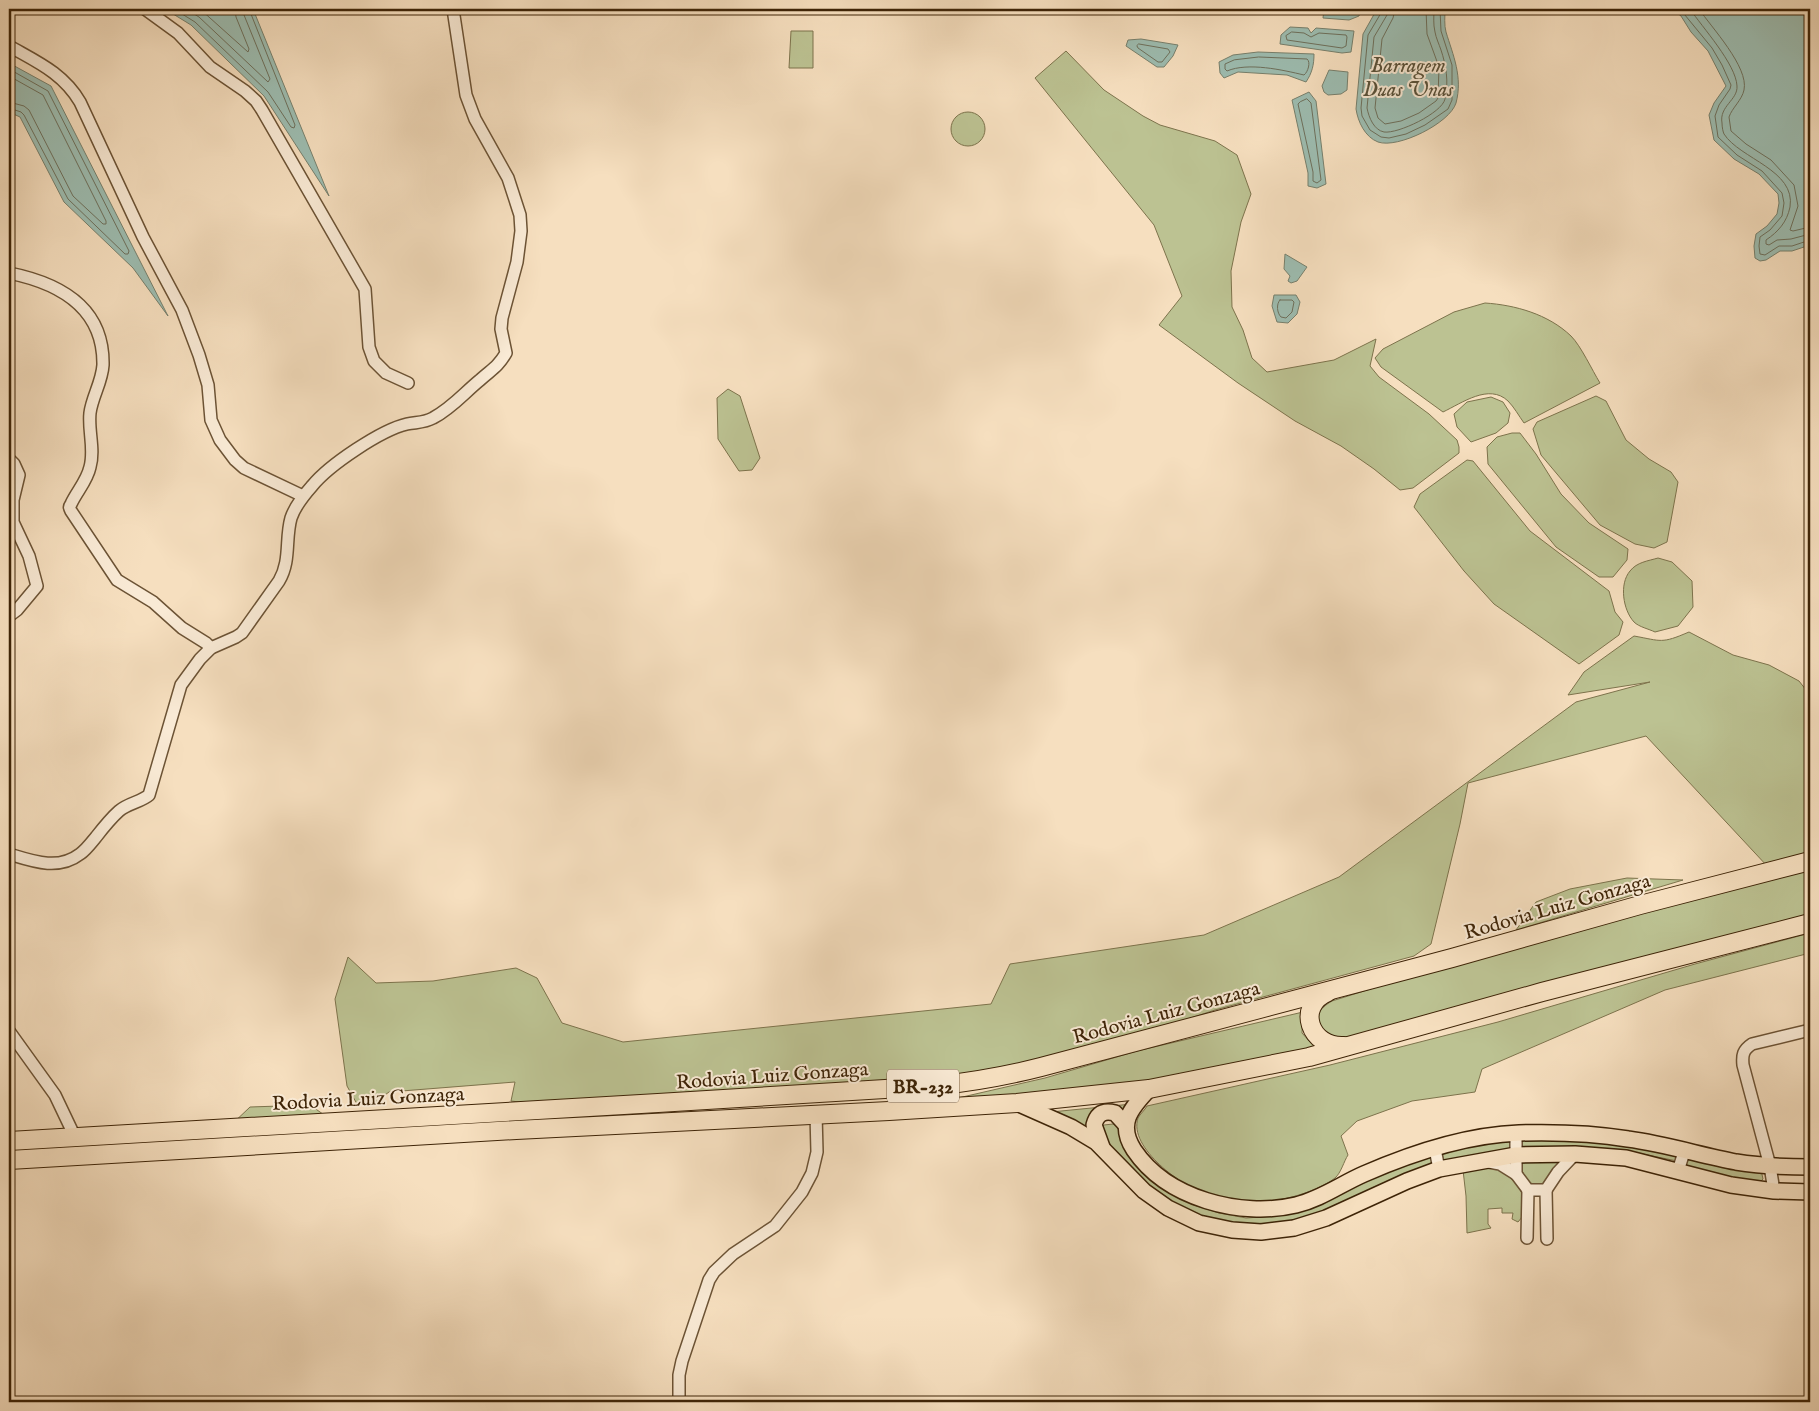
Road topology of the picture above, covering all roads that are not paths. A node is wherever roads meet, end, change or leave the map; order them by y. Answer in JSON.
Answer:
{"nodes":[{"id":1,"x":145,"y":9,"type":"edge"},
{"id":2,"x":453,"y":9,"type":"edge"},
{"id":3,"x":9,"y":46,"type":"edge"},
{"id":4,"x":9,"y":273,"type":"edge"},
{"id":5,"x":408,"y":382,"type":"dead end"},
{"id":6,"x":9,"y":459,"type":"edge"},
{"id":7,"x":303,"y":496,"type":"junction"},
{"id":8,"x":9,"y":616,"type":"edge"},
{"id":9,"x":212,"y":648,"type":"junction"},
{"id":10,"x":9,"y":854,"type":"edge"},
{"id":11,"x":1810,"y":861,"type":"edge"},
{"id":12,"x":1810,"y":923,"type":"edge"},
{"id":13,"x":1343,"y":987,"type":"junction"},
{"id":14,"x":1810,"y":1030,"type":"edge"},
{"id":15,"x":9,"y":1031,"type":"edge"},
{"id":16,"x":1356,"y":1045,"type":"junction"},
{"id":17,"x":1149,"y":1089,"type":"junction"},
{"id":18,"x":1017,"y":1103,"type":"junction"},
{"id":19,"x":816,"y":1114,"type":"junction"},
{"id":20,"x":1126,"y":1125,"type":"junction"},
{"id":21,"x":1516,"y":1133,"type":"junction"},
{"id":22,"x":75,"y":1137,"type":"junction"},
{"id":23,"x":9,"y":1140,"type":"edge"},
{"id":24,"x":1102,"y":1148,"type":"junction"},
{"id":25,"x":1435,"y":1148,"type":"junction"},
{"id":26,"x":1685,"y":1149,"type":"junction"},
{"id":27,"x":1576,"y":1154,"type":"junction"},
{"id":28,"x":1516,"y":1155,"type":"junction"},
{"id":29,"x":9,"y":1160,"type":"edge"},
{"id":30,"x":1480,"y":1161,"type":"junction"},
{"id":31,"x":1770,"y":1166,"type":"junction"},
{"id":32,"x":1810,"y":1167,"type":"edge"},
{"id":33,"x":1439,"y":1169,"type":"junction"},
{"id":34,"x":1678,"y":1171,"type":"junction"},
{"id":35,"x":1516,"y":1174,"type":"junction"},
{"id":36,"x":1528,"y":1190,"type":"junction"},
{"id":37,"x":1546,"y":1190,"type":"junction"},
{"id":38,"x":1774,"y":1191,"type":"junction"},
{"id":39,"x":1810,"y":1192,"type":"edge"},
{"id":40,"x":680,"y":1402,"type":"edge"}],
"edges":[{"from":1,"to":5,"type":"street"},
{"from":2,"to":7,"type":"street"},
{"from":3,"to":7,"type":"street"},
{"from":4,"to":9,"type":"street"},
{"from":6,"to":8,"type":"street"},
{"from":7,"to":9,"type":"street"},
{"from":9,"to":10,"type":"street"},
{"from":11,"to":13,"type":"highway","name":"Rodovia Luiz Gonzaga","number":"BR-232"},
{"from":12,"to":16,"type":"highway","name":"Rodovia Luiz Gonzaga","number":"BR-232"},
{"from":13,"to":16,"type":"highway"},
{"from":13,"to":22,"type":"highway","name":"Rodovia Luiz Gonzaga","number":"BR-232"},
{"from":14,"to":31,"type":"street"},
{"from":15,"to":22,"type":"street"},
{"from":16,"to":17,"type":"highway","name":"Rodovia Luiz Gonzaga","number":"BR-232"},
{"from":17,"to":18,"type":"highway","name":"Rodovia Luiz Gonzaga","number":"BR-232"},
{"from":17,"to":20,"type":"main road"},
{"from":18,"to":19,"type":"highway","name":"Rodovia Luiz Gonzaga","number":"BR-232"},
{"from":18,"to":24,"type":"main road"},
{"from":19,"to":29,"type":"highway","name":"Rodovia Luiz Gonzaga","number":"BR-232"},
{"from":19,"to":40,"type":"street"},
{"from":20,"to":24,"type":"main road"},
{"from":20,"to":25,"type":"main road"},
{"from":21,"to":25,"type":"main road"},
{"from":21,"to":26,"type":"main road"},
{"from":21,"to":28,"type":"street"},
{"from":22,"to":23,"type":"highway","name":"Rodovia Luiz Gonzaga","number":"BR-232"},
{"from":24,"to":33,"type":"main road"},
{"from":25,"to":33,"type":"street"},
{"from":26,"to":31,"type":"main road"},
{"from":26,"to":34,"type":"street"},
{"from":27,"to":28,"type":"main road"},
{"from":27,"to":34,"type":"main road"},
{"from":27,"to":37,"type":"street"},
{"from":28,"to":30,"type":"main road"},
{"from":28,"to":35,"type":"street"},
{"from":30,"to":33,"type":"main road"},
{"from":30,"to":35,"type":"street"},
{"from":31,"to":32,"type":"main road"},
{"from":31,"to":38,"type":"street"},
{"from":34,"to":38,"type":"main road"},
{"from":35,"to":36,"type":"street"},
{"from":36,"to":37,"type":"street"},
{"from":36,"to":37,"type":"street"},
{"from":38,"to":39,"type":"main road"}]}
